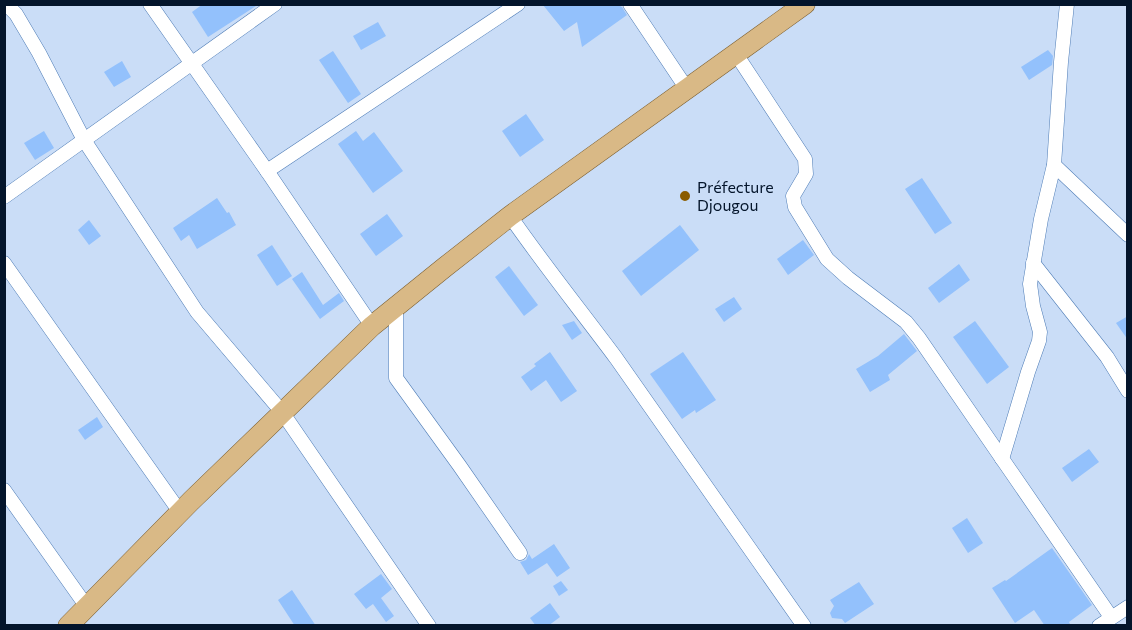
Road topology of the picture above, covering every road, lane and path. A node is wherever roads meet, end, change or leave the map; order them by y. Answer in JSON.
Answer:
{"nodes":[{"id":1,"x":6,"y":4,"type":"edge"},
{"id":2,"x":150,"y":4,"type":"edge"},
{"id":3,"x":275,"y":4,"type":"edge"},
{"id":4,"x":519,"y":4,"type":"edge"},
{"id":5,"x":630,"y":4,"type":"edge"},
{"id":6,"x":1067,"y":4,"type":"edge"},
{"id":7,"x":797,"y":7,"type":"edge"},
{"id":8,"x":736,"y":54,"type":"junction"},
{"id":9,"x":192,"y":63,"type":"junction"},
{"id":10,"x":687,"y":89,"type":"junction"},
{"id":11,"x":84,"y":140,"type":"junction"},
{"id":12,"x":1054,"y":165,"type":"junction"},
{"id":13,"x":267,"y":171,"type":"junction"},
{"id":14,"x":4,"y":197,"type":"edge"},
{"id":15,"x":510,"y":216,"type":"junction"},
{"id":16,"x":1128,"y":235,"type":"edge"},
{"id":17,"x":4,"y":263,"type":"edge"},
{"id":18,"x":1033,"y":264,"type":"junction"},
{"id":19,"x":396,"y":306,"type":"junction"},
{"id":20,"x":372,"y":326,"type":"junction"},
{"id":21,"x":1128,"y":391,"type":"edge"},
{"id":22,"x":282,"y":412,"type":"junction"},
{"id":23,"x":1002,"y":459,"type":"junction"},
{"id":24,"x":4,"y":490,"type":"edge"},
{"id":25,"x":180,"y":512,"type":"junction"},
{"id":26,"x":520,"y":553,"type":"dead end"},
{"id":27,"x":87,"y":607,"type":"junction"},
{"id":28,"x":1128,"y":607,"type":"edge"},
{"id":29,"x":1111,"y":617,"type":"junction"},
{"id":30,"x":68,"y":626,"type":"edge"},
{"id":31,"x":429,"y":626,"type":"edge"},
{"id":32,"x":804,"y":626,"type":"edge"},
{"id":33,"x":1099,"y":626,"type":"edge"}],
"edges":[{"from":1,"to":11,"type":"street"},
{"from":2,"to":9,"type":"street"},
{"from":3,"to":9,"type":"street"},
{"from":4,"to":13,"type":"street"},
{"from":5,"to":10,"type":"street"},
{"from":6,"to":12,"type":"street"},
{"from":7,"to":8,"type":"main road"},
{"from":8,"to":10,"type":"main road"},
{"from":8,"to":23,"type":"street"},
{"from":9,"to":11,"type":"street"},
{"from":9,"to":13,"type":"street"},
{"from":10,"to":15,"type":"main road"},
{"from":11,"to":14,"type":"street"},
{"from":11,"to":22,"type":"street"},
{"from":12,"to":16,"type":"street"},
{"from":12,"to":18,"type":"street"},
{"from":13,"to":20,"type":"street"},
{"from":15,"to":19,"type":"main road"},
{"from":15,"to":32,"type":"street"},
{"from":17,"to":25,"type":"street"},
{"from":18,"to":21,"type":"street"},
{"from":18,"to":23,"type":"street"},
{"from":19,"to":20,"type":"main road"},
{"from":19,"to":26,"type":"street"},
{"from":20,"to":22,"type":"main road"},
{"from":22,"to":25,"type":"main road"},
{"from":22,"to":31,"type":"street"},
{"from":23,"to":29,"type":"street"},
{"from":24,"to":27,"type":"street"},
{"from":25,"to":27,"type":"main road"},
{"from":27,"to":30,"type":"main road"},
{"from":28,"to":29,"type":"street"},
{"from":29,"to":33,"type":"street"}]}
